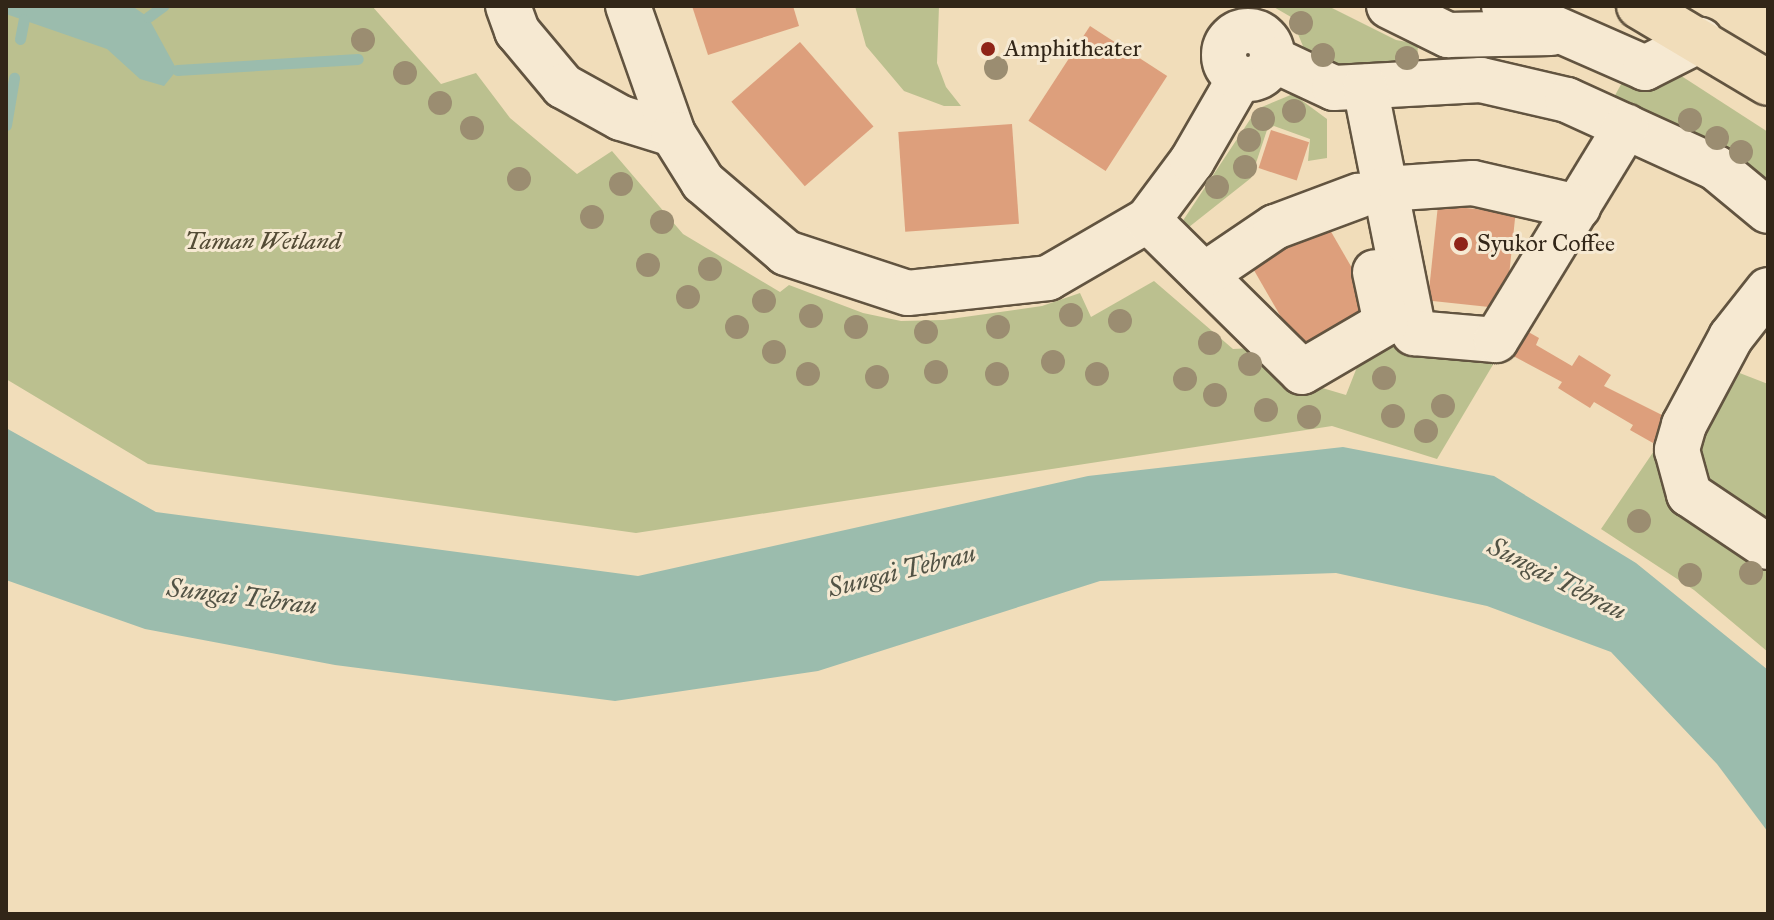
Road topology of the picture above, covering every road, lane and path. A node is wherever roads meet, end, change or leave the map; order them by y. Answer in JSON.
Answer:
{"nodes":[{"id":1,"x":508,"y":6,"type":"edge"},
{"id":2,"x":628,"y":6,"type":"edge"},
{"id":3,"x":1389,"y":6,"type":"edge"},
{"id":4,"x":1504,"y":6,"type":"edge"},
{"id":5,"x":1639,"y":6,"type":"edge"},
{"id":6,"x":1232,"y":20,"type":"edge"},
{"id":7,"x":1566,"y":33,"type":"junction"},
{"id":8,"x":1700,"y":40,"type":"junction"},
{"id":9,"x":1256,"y":68,"type":"junction"},
{"id":10,"x":1768,"y":83,"type":"edge"},
{"id":11,"x":1349,"y":88,"type":"junction"},
{"id":12,"x":1626,"y":127,"type":"junction"},
{"id":13,"x":673,"y":134,"type":"junction"},
{"id":14,"x":1372,"y":192,"type":"junction"},
{"id":15,"x":1578,"y":207,"type":"junction"},
{"id":16,"x":1768,"y":211,"type":"edge"},
{"id":17,"x":1148,"y":220,"type":"junction"},
{"id":18,"x":1204,"y":275,"type":"junction"},
{"id":19,"x":1768,"y":290,"type":"edge"},
{"id":20,"x":1768,"y":547,"type":"edge"}],
"edges":[{"from":1,"to":13,"type":"street"},
{"from":2,"to":13,"type":"street"},
{"from":3,"to":7,"type":"street"},
{"from":4,"to":7,"type":"street"},
{"from":5,"to":8,"type":"main road"},
{"from":6,"to":9,"type":"street"},
{"from":7,"to":8,"type":"street"},
{"from":8,"to":10,"type":"main road"},
{"from":9,"to":11,"type":"street"},
{"from":9,"to":17,"type":"street"},
{"from":11,"to":12,"type":"street"},
{"from":11,"to":14,"type":"street"},
{"from":12,"to":15,"type":"street"},
{"from":12,"to":16,"type":"street"},
{"from":13,"to":17,"type":"street"},
{"from":14,"to":15,"type":"street"},
{"from":14,"to":15,"type":"street"},
{"from":14,"to":18,"type":"street"},
{"from":14,"to":18,"type":"street"},
{"from":17,"to":18,"type":"street"},
{"from":19,"to":20,"type":"street"}]}
